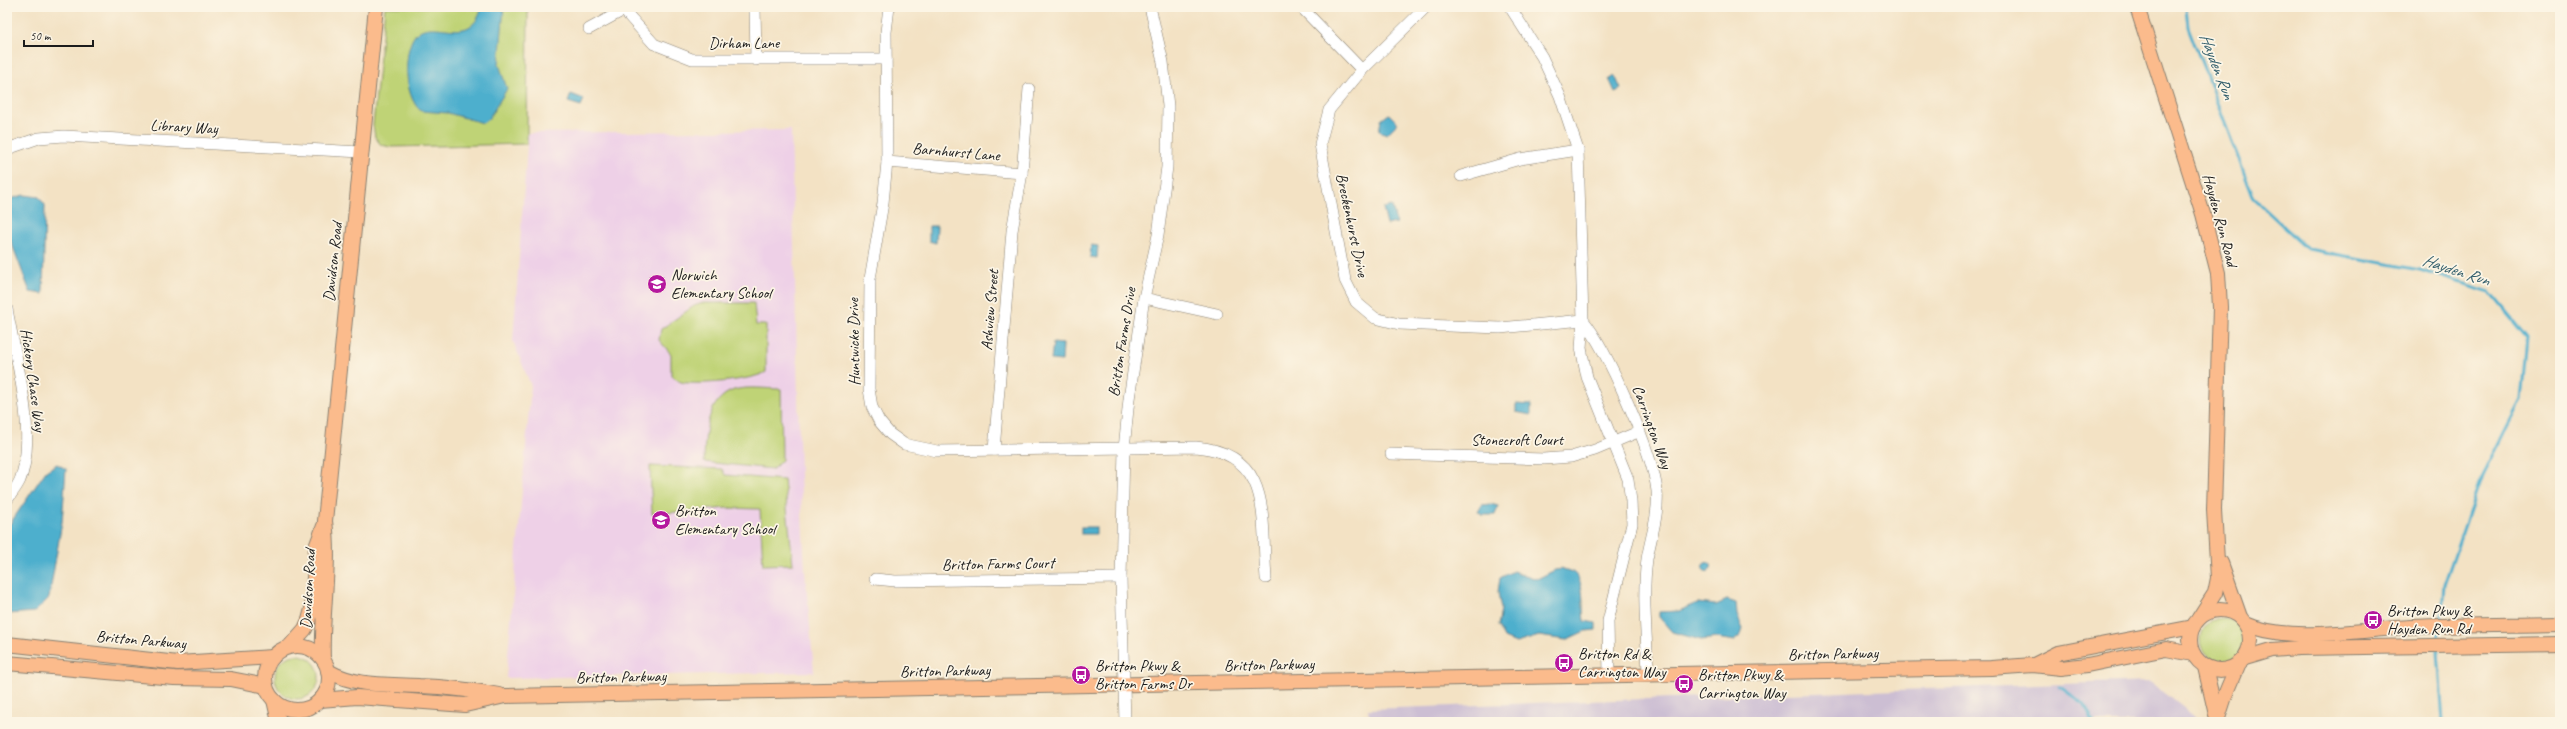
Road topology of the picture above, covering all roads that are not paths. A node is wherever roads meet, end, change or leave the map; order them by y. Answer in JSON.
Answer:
{"nodes":[{"id":1,"x":376,"y":7,"type":"edge"},
{"id":2,"x":755,"y":7,"type":"edge"},
{"id":3,"x":889,"y":7,"type":"edge"},
{"id":4,"x":1150,"y":7,"type":"edge"},
{"id":5,"x":1301,"y":7,"type":"edge"},
{"id":6,"x":1426,"y":7,"type":"edge"},
{"id":7,"x":2137,"y":7,"type":"edge"},
{"id":8,"x":1514,"y":8,"type":"edge"},
{"id":9,"x":622,"y":9,"type":"edge"},
{"id":10,"x":589,"y":29,"type":"dead end"},
{"id":11,"x":886,"y":59,"type":"junction"},
{"id":12,"x":756,"y":60,"type":"junction"},
{"id":13,"x":1362,"y":70,"type":"junction"},
{"id":14,"x":1029,"y":90,"type":"dead end"},
{"id":15,"x":7,"y":149,"type":"edge"},
{"id":16,"x":1578,"y":150,"type":"junction"},
{"id":17,"x":361,"y":152,"type":"junction"},
{"id":18,"x":887,"y":162,"type":"junction"},
{"id":19,"x":1022,"y":173,"type":"junction"},
{"id":20,"x":1461,"y":176,"type":"dead end"},
{"id":21,"x":1144,"y":298,"type":"junction"},
{"id":22,"x":7,"y":309,"type":"edge"},
{"id":23,"x":1217,"y":314,"type":"dead end"},
{"id":24,"x":1584,"y":320,"type":"junction"},
{"id":25,"x":1638,"y":432,"type":"junction"},
{"id":26,"x":1614,"y":442,"type":"junction"},
{"id":27,"x":1124,"y":448,"type":"junction"},
{"id":28,"x":994,"y":450,"type":"junction"},
{"id":29,"x":1391,"y":454,"type":"dead end"},
{"id":30,"x":7,"y":500,"type":"edge"},
{"id":31,"x":325,"y":521,"type":"junction"},
{"id":32,"x":2216,"y":546,"type":"junction"},
{"id":33,"x":1121,"y":578,"type":"junction"},
{"id":34,"x":1266,"y":578,"type":"dead end"},
{"id":35,"x":875,"y":579,"type":"dead end"},
{"id":36,"x":2243,"y":621,"type":"junction"},
{"id":37,"x":2196,"y":622,"type":"junction"},
{"id":38,"x":2560,"y":624,"type":"edge"},
{"id":39,"x":7,"y":644,"type":"edge"},
{"id":40,"x":2560,"y":644,"type":"edge"},
{"id":41,"x":290,"y":646,"type":"junction"},
{"id":42,"x":2193,"y":654,"type":"junction"},
{"id":43,"x":273,"y":657,"type":"junction"},
{"id":44,"x":2242,"y":661,"type":"junction"},
{"id":45,"x":7,"y":663,"type":"edge"},
{"id":46,"x":325,"y":665,"type":"junction"},
{"id":47,"x":2033,"y":665,"type":"junction"},
{"id":48,"x":2205,"y":667,"type":"junction"},
{"id":49,"x":1648,"y":674,"type":"junction"},
{"id":50,"x":1610,"y":675,"type":"junction"},
{"id":51,"x":1123,"y":684,"type":"junction"},
{"id":52,"x":266,"y":686,"type":"junction"},
{"id":53,"x":505,"y":696,"type":"junction"},
{"id":54,"x":274,"y":700,"type":"junction"},
{"id":55,"x":315,"y":703,"type":"junction"},
{"id":56,"x":278,"y":722,"type":"edge"},
{"id":57,"x":303,"y":722,"type":"edge"},
{"id":58,"x":1125,"y":722,"type":"edge"},
{"id":59,"x":2217,"y":722,"type":"edge"}],
"edges":[{"from":1,"to":17,"type":"main road","name":"Davidson Road"},
{"from":2,"to":12,"type":"street"},
{"from":3,"to":11,"type":"street","name":"Huntwicke Drive"},
{"from":4,"to":21,"type":"street","name":"Britton Farms Drive"},
{"from":5,"to":13,"type":"street"},
{"from":6,"to":13,"type":"street","name":"Breckenhurst Drive"},
{"from":7,"to":32,"type":"main road","name":"Hayden Run Road"},
{"from":8,"to":16,"type":"street"},
{"from":9,"to":10,"type":"street"},
{"from":9,"to":12,"type":"street","name":"Dirham Lane"},
{"from":11,"to":12,"type":"street","name":"Dirham Lane"},
{"from":11,"to":18,"type":"street","name":"Huntwicke Drive"},
{"from":13,"to":24,"type":"street","name":"Breckenhurst Drive"},
{"from":14,"to":19,"type":"street","name":"Ashview Street"},
{"from":15,"to":17,"type":"street","name":"Library Way"},
{"from":16,"to":20,"type":"street"},
{"from":16,"to":24,"type":"street"},
{"from":17,"to":31,"type":"main road","name":"Davidson Road"},
{"from":18,"to":19,"type":"street","name":"Barnhurst Lane"},
{"from":18,"to":28,"type":"street","name":"Huntwicke Drive"},
{"from":19,"to":28,"type":"street","name":"Ashview Street"},
{"from":21,"to":23,"type":"street"},
{"from":21,"to":27,"type":"street","name":"Britton Farms Drive"},
{"from":22,"to":30,"type":"street","name":"Hickory Chase Way"},
{"from":24,"to":25,"type":"street","name":"Carrington Way"},
{"from":24,"to":26,"type":"street"},
{"from":25,"to":26,"type":"street","name":"Stonecroft Court"},
{"from":25,"to":49,"type":"street","name":"Carrington Way"},
{"from":26,"to":29,"type":"street","name":"Stonecroft Court"},
{"from":26,"to":50,"type":"street"},
{"from":27,"to":28,"type":"street","name":"Huntwicke Drive"},
{"from":27,"to":33,"type":"street","name":"Britton Farms Drive"},
{"from":27,"to":34,"type":"street","name":"Huntwicke Drive"},
{"from":31,"to":41,"type":"main road","name":"Davidson Road"},
{"from":31,"to":46,"type":"main road","name":"Davidson Road"},
{"from":32,"to":36,"type":"main road","name":"Hayden Run Road"},
{"from":32,"to":37,"type":"main road","name":"Hayden Run Road"},
{"from":33,"to":35,"type":"street","name":"Britton Farms Court"},
{"from":33,"to":51,"type":"street","name":"Britton Farms Drive"},
{"from":36,"to":37,"type":"main road"},
{"from":36,"to":38,"type":"main road"},
{"from":36,"to":44,"type":"main road"},
{"from":37,"to":42,"type":"main road"},
{"from":37,"to":47,"type":"main road","name":"Britton Parkway"},
{"from":39,"to":43,"type":"main road","name":"Britton Parkway"},
{"from":40,"to":44,"type":"main road"},
{"from":41,"to":43,"type":"main road"},
{"from":41,"to":46,"type":"main road"},
{"from":42,"to":47,"type":"main road","name":"Britton Parkway"},
{"from":42,"to":48,"type":"main road"},
{"from":43,"to":52,"type":"main road"},
{"from":44,"to":48,"type":"main road"},
{"from":44,"to":59,"type":"main road"},
{"from":45,"to":52,"type":"main road"},
{"from":46,"to":53,"type":"main road","name":"Britton Parkway"},
{"from":46,"to":55,"type":"main road"},
{"from":47,"to":49,"type":"main road","name":"Britton Parkway"},
{"from":48,"to":59,"type":"main road"},
{"from":49,"to":50,"type":"main road","name":"Britton Parkway"},
{"from":50,"to":51,"type":"main road","name":"Britton Parkway"},
{"from":51,"to":53,"type":"main road","name":"Britton Parkway"},
{"from":51,"to":58,"type":"street","name":"Britton Farms Drive"},
{"from":52,"to":54,"type":"main road"},
{"from":53,"to":55,"type":"main road","name":"Britton Parkway"},
{"from":54,"to":55,"type":"main road"},
{"from":54,"to":56,"type":"main road"},
{"from":55,"to":57,"type":"main road"}]}
